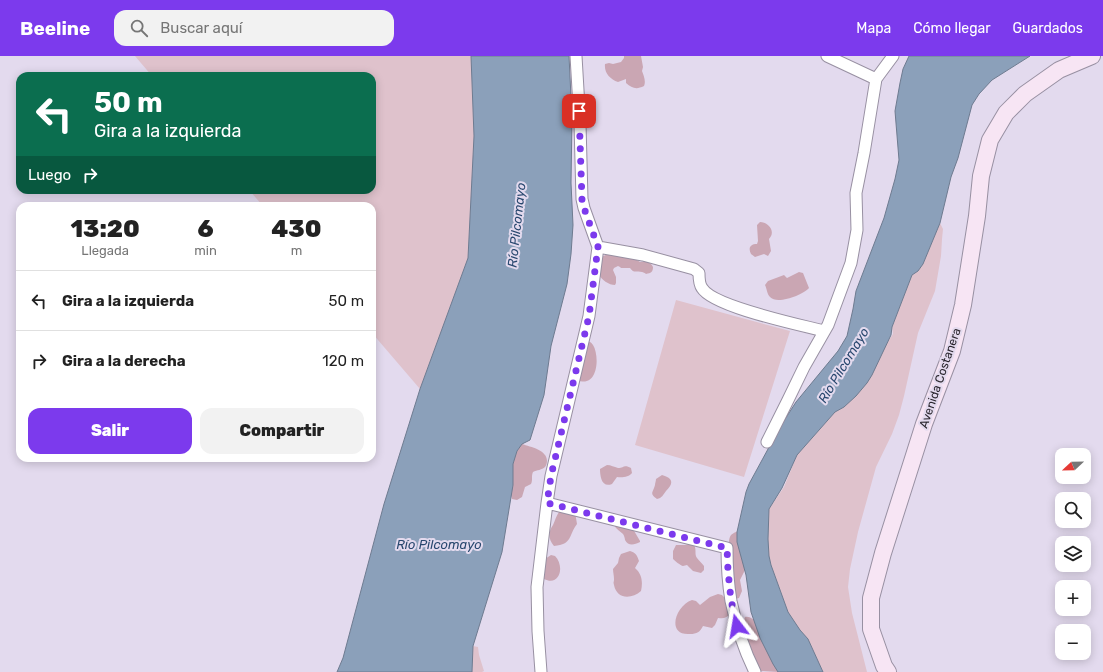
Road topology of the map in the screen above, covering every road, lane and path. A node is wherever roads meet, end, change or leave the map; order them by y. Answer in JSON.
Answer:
{"nodes":[{"id":1,"x":576,"y":56,"type":"edge"},
{"id":2,"x":827,"y":56,"type":"edge"},
{"id":3,"x":892,"y":56,"type":"edge"},
{"id":4,"x":1092,"y":56,"type":"edge"},
{"id":5,"x":876,"y":79,"type":"junction"},
{"id":6,"x":598,"y":247,"type":"junction"},
{"id":7,"x":824,"y":331,"type":"junction"},
{"id":8,"x":767,"y":442,"type":"dead end"},
{"id":9,"x":547,"y":503,"type":"junction"},
{"id":10,"x":541,"y":672,"type":"edge"},
{"id":11,"x":755,"y":672,"type":"edge"},
{"id":12,"x":888,"y":672,"type":"edge"}],
"edges":[{"from":1,"to":6,"type":"street"},
{"from":2,"to":5,"type":"street"},
{"from":3,"to":5,"type":"street"},
{"from":4,"to":12,"type":"street","name":"Avenida Costanera"},
{"from":5,"to":7,"type":"street"},
{"from":6,"to":7,"type":"street"},
{"from":6,"to":9,"type":"street"},
{"from":7,"to":8,"type":"street"},
{"from":9,"to":10,"type":"street"},
{"from":9,"to":11,"type":"street"}]}
